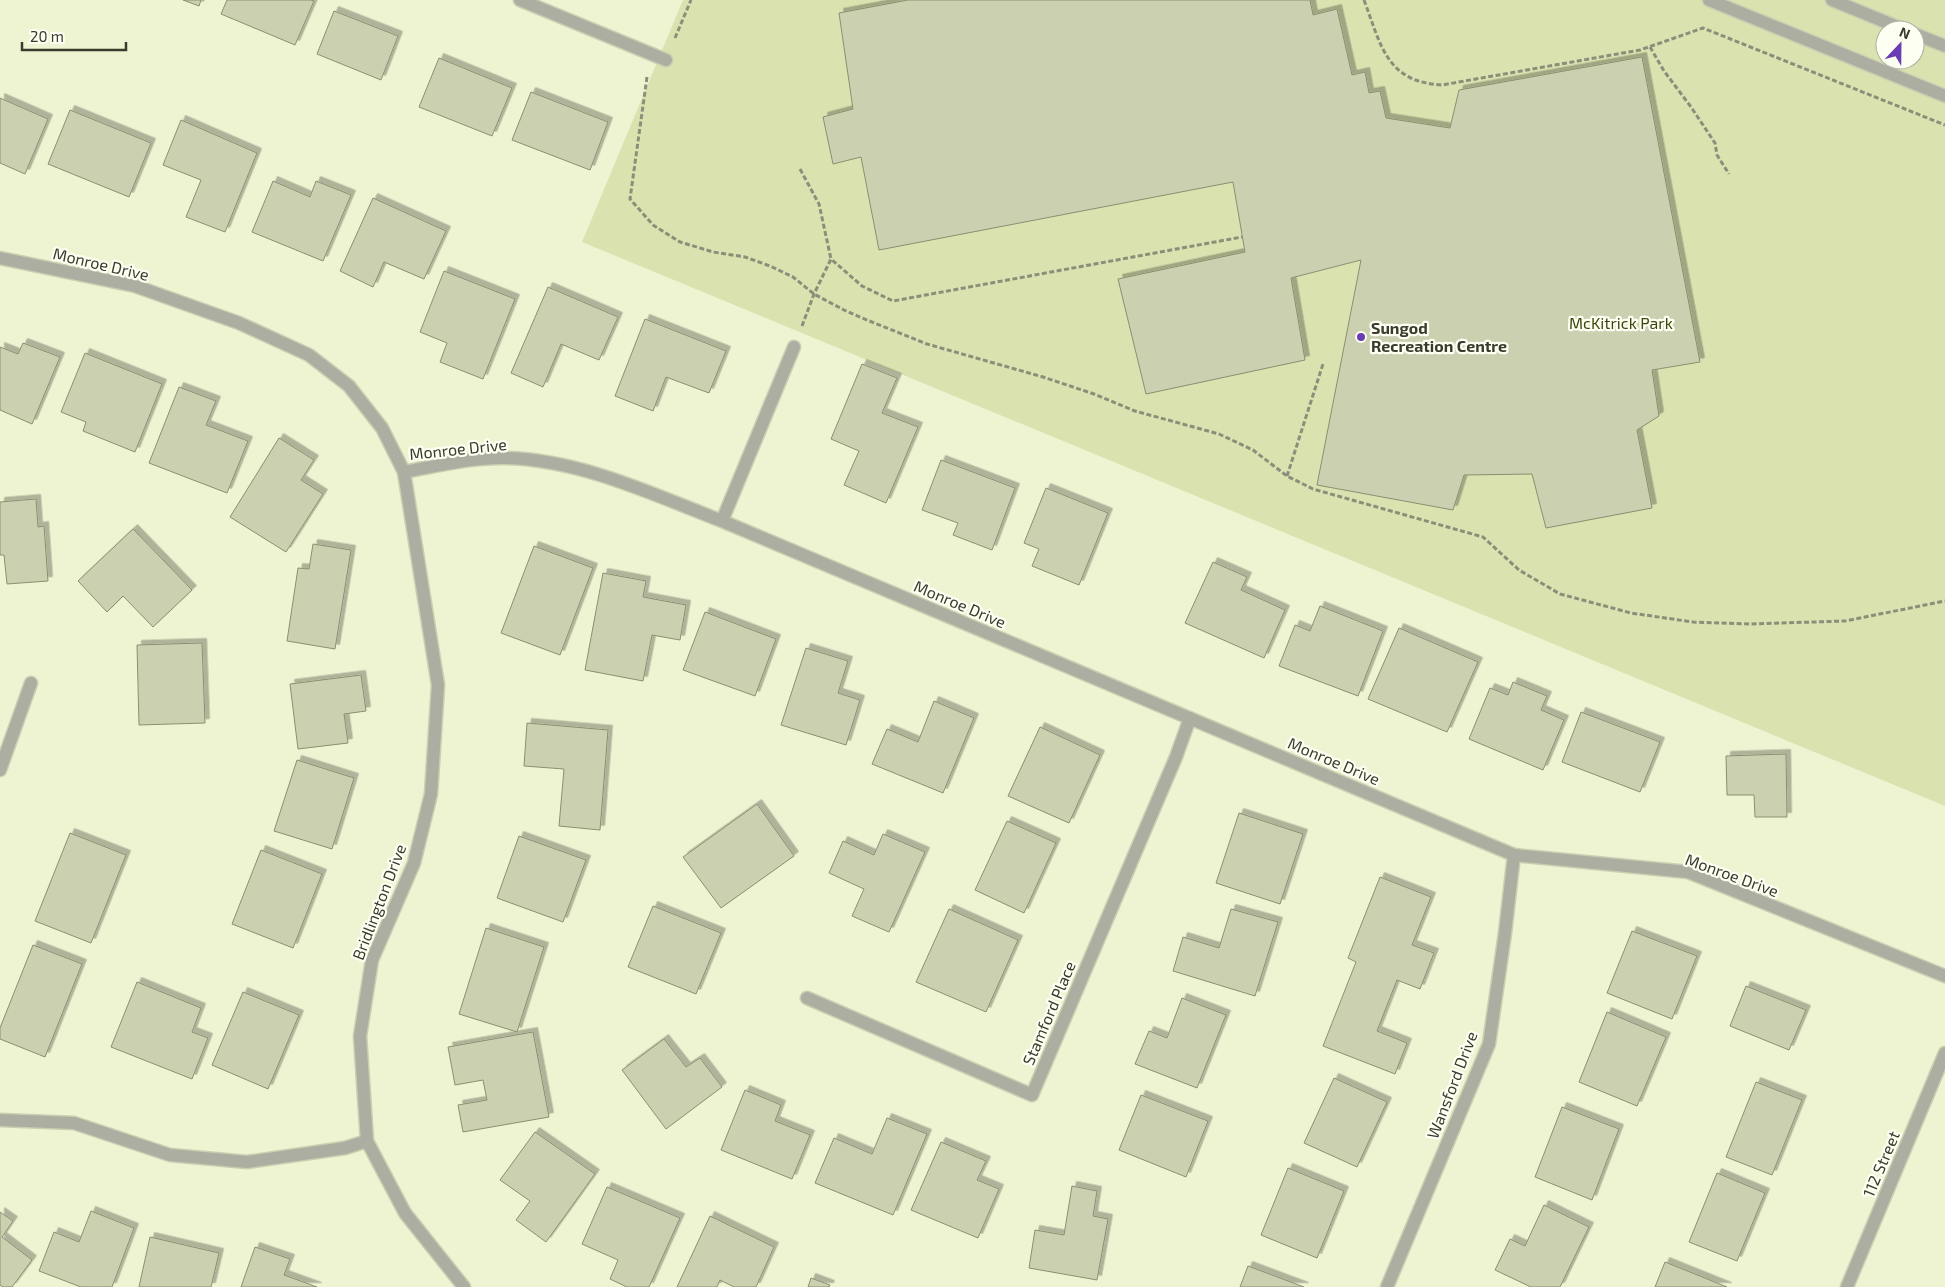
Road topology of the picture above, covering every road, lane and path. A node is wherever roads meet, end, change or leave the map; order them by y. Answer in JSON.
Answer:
{"nodes":[{"id":1,"x":520,"y":0,"type":"edge"},
{"id":2,"x":692,"y":0,"type":"edge"},
{"id":3,"x":1364,"y":0,"type":"edge"},
{"id":4,"x":1709,"y":0,"type":"edge"},
{"id":5,"x":1832,"y":0,"type":"edge"},
{"id":6,"x":1881,"y":20,"type":"edge"},
{"id":7,"x":1925,"y":38,"type":"edge"},
{"id":8,"x":1945,"y":46,"type":"edge"},
{"id":9,"x":1650,"y":47,"type":"junction"},
{"id":10,"x":666,"y":60,"type":"junction"},
{"id":11,"x":1945,"y":96,"type":"edge"},
{"id":12,"x":1945,"y":125,"type":"edge"},
{"id":13,"x":800,"y":169,"type":"dead end"},
{"id":14,"x":1729,"y":174,"type":"dead end"},
{"id":15,"x":1242,"y":237,"type":"dead end"},
{"id":16,"x":0,"y":258,"type":"edge"},
{"id":17,"x":831,"y":259,"type":"junction"},
{"id":18,"x":814,"y":294,"type":"junction"},
{"id":19,"x":794,"y":347,"type":"joint"},
{"id":20,"x":1323,"y":364,"type":"dead end"},
{"id":21,"x":404,"y":472,"type":"junction"},
{"id":22,"x":1286,"y":476,"type":"junction"},
{"id":23,"x":722,"y":521,"type":"junction"},
{"id":24,"x":1945,"y":601,"type":"edge"},
{"id":25,"x":31,"y":683,"type":"dead end"},
{"id":26,"x":1190,"y":718,"type":"junction"},
{"id":27,"x":0,"y":770,"type":"edge"},
{"id":28,"x":1514,"y":855,"type":"junction"},
{"id":29,"x":1945,"y":976,"type":"edge"},
{"id":30,"x":807,"y":998,"type":"dead end"},
{"id":31,"x":1945,"y":1053,"type":"edge"},
{"id":32,"x":0,"y":1120,"type":"edge"},
{"id":33,"x":367,"y":1141,"type":"junction"},
{"id":34,"x":464,"y":1287,"type":"edge"},
{"id":35,"x":1387,"y":1287,"type":"edge"},
{"id":36,"x":1847,"y":1287,"type":"edge"}],
"edges":[{"from":1,"to":10,"type":"street"},
{"from":2,"to":10,"type":"path"},
{"from":3,"to":9,"type":"path"},
{"from":4,"to":11,"type":"street"},
{"from":5,"to":6,"type":"street"},
{"from":7,"to":8,"type":"street"},
{"from":9,"to":12,"type":"path"},
{"from":9,"to":14,"type":"path"},
{"from":10,"to":18,"type":"path"},
{"from":13,"to":17,"type":"path"},
{"from":15,"to":17,"type":"path"},
{"from":16,"to":21,"type":"street","name":"Monroe Drive"},
{"from":17,"to":18,"type":"path"},
{"from":18,"to":19,"type":"path"},
{"from":18,"to":22,"type":"path"},
{"from":19,"to":23,"type":"street"},
{"from":20,"to":22,"type":"path"},
{"from":21,"to":23,"type":"street","name":"Monroe Drive"},
{"from":21,"to":33,"type":"street","name":"Bridlington Drive"},
{"from":22,"to":24,"type":"path"},
{"from":23,"to":26,"type":"street","name":"Monroe Drive"},
{"from":25,"to":27,"type":"street"},
{"from":26,"to":28,"type":"street","name":"Monroe Drive"},
{"from":26,"to":30,"type":"street","name":"Stamford Place"},
{"from":28,"to":29,"type":"street","name":"Monroe Drive"},
{"from":28,"to":35,"type":"street","name":"Wansford Drive"},
{"from":31,"to":36,"type":"street","name":"112 Street"},
{"from":32,"to":33,"type":"street"},
{"from":33,"to":34,"type":"street","name":"Bridlington Drive"}]}
